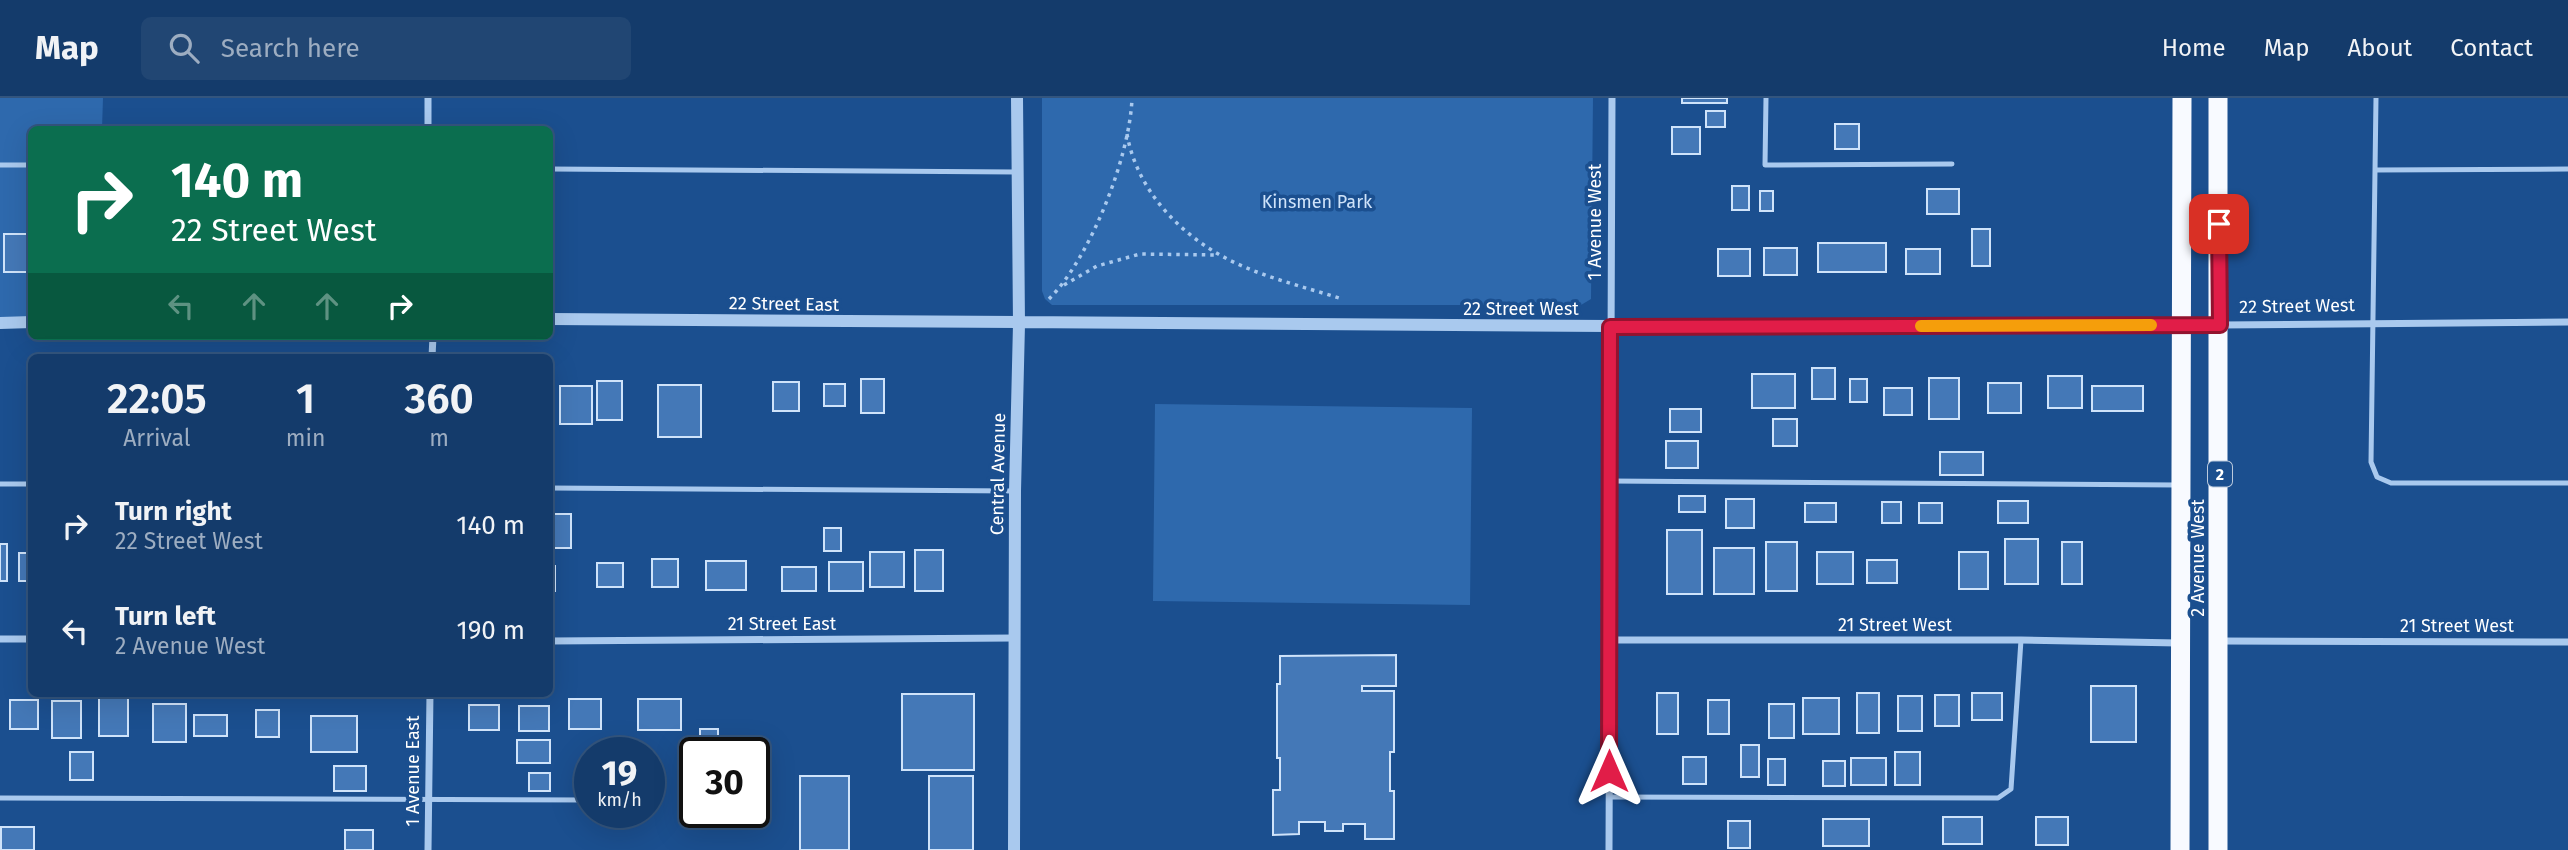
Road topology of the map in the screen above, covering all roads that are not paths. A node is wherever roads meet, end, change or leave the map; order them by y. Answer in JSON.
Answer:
{"nodes":[{"id":1,"x":428,"y":98,"type":"edge"},
{"id":2,"x":1017,"y":98,"type":"edge"},
{"id":3,"x":1612,"y":98,"type":"edge"},
{"id":4,"x":1766,"y":98,"type":"edge"},
{"id":5,"x":2182,"y":98,"type":"edge"},
{"id":6,"x":2218,"y":98,"type":"edge"},
{"id":7,"x":2376,"y":98,"type":"edge"},
{"id":8,"x":428,"y":126,"type":"edge"},
{"id":9,"x":1952,"y":164,"type":"dead end"},
{"id":10,"x":0,"y":165,"type":"edge"},
{"id":11,"x":28,"y":165,"type":"edge"},
{"id":12,"x":553,"y":169,"type":"edge"},
{"id":13,"x":2568,"y":169,"type":"edge"},
{"id":14,"x":2375,"y":170,"type":"junction"},
{"id":15,"x":1016,"y":172,"type":"junction"},
{"id":16,"x":553,"y":319,"type":"edge"},
{"id":17,"x":28,"y":322,"type":"edge"},
{"id":18,"x":2568,"y":322,"type":"edge"},
{"id":19,"x":0,"y":323,"type":"edge"},
{"id":20,"x":2374,"y":323,"type":"junction"},
{"id":21,"x":1019,"y":324,"type":"junction"},
{"id":22,"x":2182,"y":325,"type":"junction"},
{"id":23,"x":2220,"y":325,"type":"junction"},
{"id":24,"x":1610,"y":327,"type":"junction"},
{"id":25,"x":1610,"y":481,"type":"junction"},
{"id":26,"x":2568,"y":483,"type":"edge"},
{"id":27,"x":0,"y":484,"type":"edge"},
{"id":28,"x":28,"y":484,"type":"edge"},
{"id":29,"x":2181,"y":485,"type":"junction"},
{"id":30,"x":553,"y":488,"type":"edge"},
{"id":31,"x":1015,"y":491,"type":"junction"},
{"id":32,"x":1014,"y":638,"type":"junction"},
{"id":33,"x":0,"y":639,"type":"edge"},
{"id":34,"x":28,"y":639,"type":"edge"},
{"id":35,"x":1609,"y":640,"type":"junction"},
{"id":36,"x":2021,"y":640,"type":"junction"},
{"id":37,"x":553,"y":641,"type":"edge"},
{"id":38,"x":2219,"y":641,"type":"junction"},
{"id":39,"x":2568,"y":642,"type":"edge"},
{"id":40,"x":2180,"y":643,"type":"junction"},
{"id":41,"x":430,"y":697,"type":"edge"},
{"id":42,"x":1609,"y":797,"type":"junction"},
{"id":43,"x":0,"y":798,"type":"edge"},
{"id":44,"x":574,"y":800,"type":"edge"},
{"id":45,"x":429,"y":802,"type":"junction"},
{"id":46,"x":428,"y":850,"type":"edge"},
{"id":47,"x":1014,"y":850,"type":"edge"},
{"id":48,"x":1609,"y":850,"type":"edge"},
{"id":49,"x":2180,"y":850,"type":"edge"},
{"id":50,"x":2218,"y":850,"type":"edge"}],
"edges":[{"from":1,"to":8,"type":"street"},
{"from":2,"to":15,"type":"street","name":"Central Avenue"},
{"from":3,"to":24,"type":"street","name":"1 Avenue West"},
{"from":4,"to":9,"type":"lane"},
{"from":5,"to":22,"type":"highway","name":"2 Avenue West"},
{"from":6,"to":23,"type":"highway","name":"2 Avenue West","number":"2"},
{"from":7,"to":14,"type":"lane"},
{"from":10,"to":11,"type":"lane"},
{"from":12,"to":15,"type":"lane"},
{"from":13,"to":14,"type":"lane"},
{"from":14,"to":20,"type":"lane"},
{"from":15,"to":21,"type":"street","name":"Central Avenue"},
{"from":16,"to":21,"type":"street","name":"22 Street East"},
{"from":17,"to":19,"type":"street"},
{"from":18,"to":20,"type":"street","name":"22 Street West"},
{"from":20,"to":23,"type":"street","name":"22 Street West"},
{"from":20,"to":26,"type":"lane"},
{"from":21,"to":24,"type":"street","name":"22 Street West"},
{"from":21,"to":31,"type":"street","name":"Central Avenue"},
{"from":22,"to":23,"type":"street","name":"22 Street West"},
{"from":22,"to":24,"type":"street","name":"22 Street West"},
{"from":22,"to":29,"type":"highway","name":"2 Avenue West"},
{"from":23,"to":38,"type":"highway","name":"2 Avenue West","number":"2"},
{"from":24,"to":25,"type":"street","name":"1 Avenue West"},
{"from":25,"to":29,"type":"lane"},
{"from":25,"to":35,"type":"street","name":"1 Avenue West"},
{"from":27,"to":28,"type":"lane"},
{"from":29,"to":40,"type":"highway","name":"2 Avenue West"},
{"from":30,"to":31,"type":"lane"},
{"from":31,"to":32,"type":"street","name":"Central Avenue"},
{"from":32,"to":37,"type":"street","name":"21 Street East"},
{"from":32,"to":47,"type":"street","name":"Central Avenue"},
{"from":33,"to":34,"type":"street"},
{"from":35,"to":36,"type":"street","name":"21 Street West"},
{"from":35,"to":42,"type":"street","name":"1 Avenue West"},
{"from":36,"to":40,"type":"street","name":"21 Street West"},
{"from":36,"to":42,"type":"lane"},
{"from":38,"to":39,"type":"street","name":"21 Street West"},
{"from":38,"to":50,"type":"highway","name":"2 Avenue West","number":"2"},
{"from":40,"to":49,"type":"highway","name":"2 Avenue West"},
{"from":41,"to":45,"type":"street","name":"1 Avenue East"},
{"from":42,"to":48,"type":"street","name":"1 Avenue West"},
{"from":43,"to":45,"type":"lane"},
{"from":44,"to":45,"type":"lane"},
{"from":45,"to":46,"type":"street","name":"1 Avenue East"}]}
